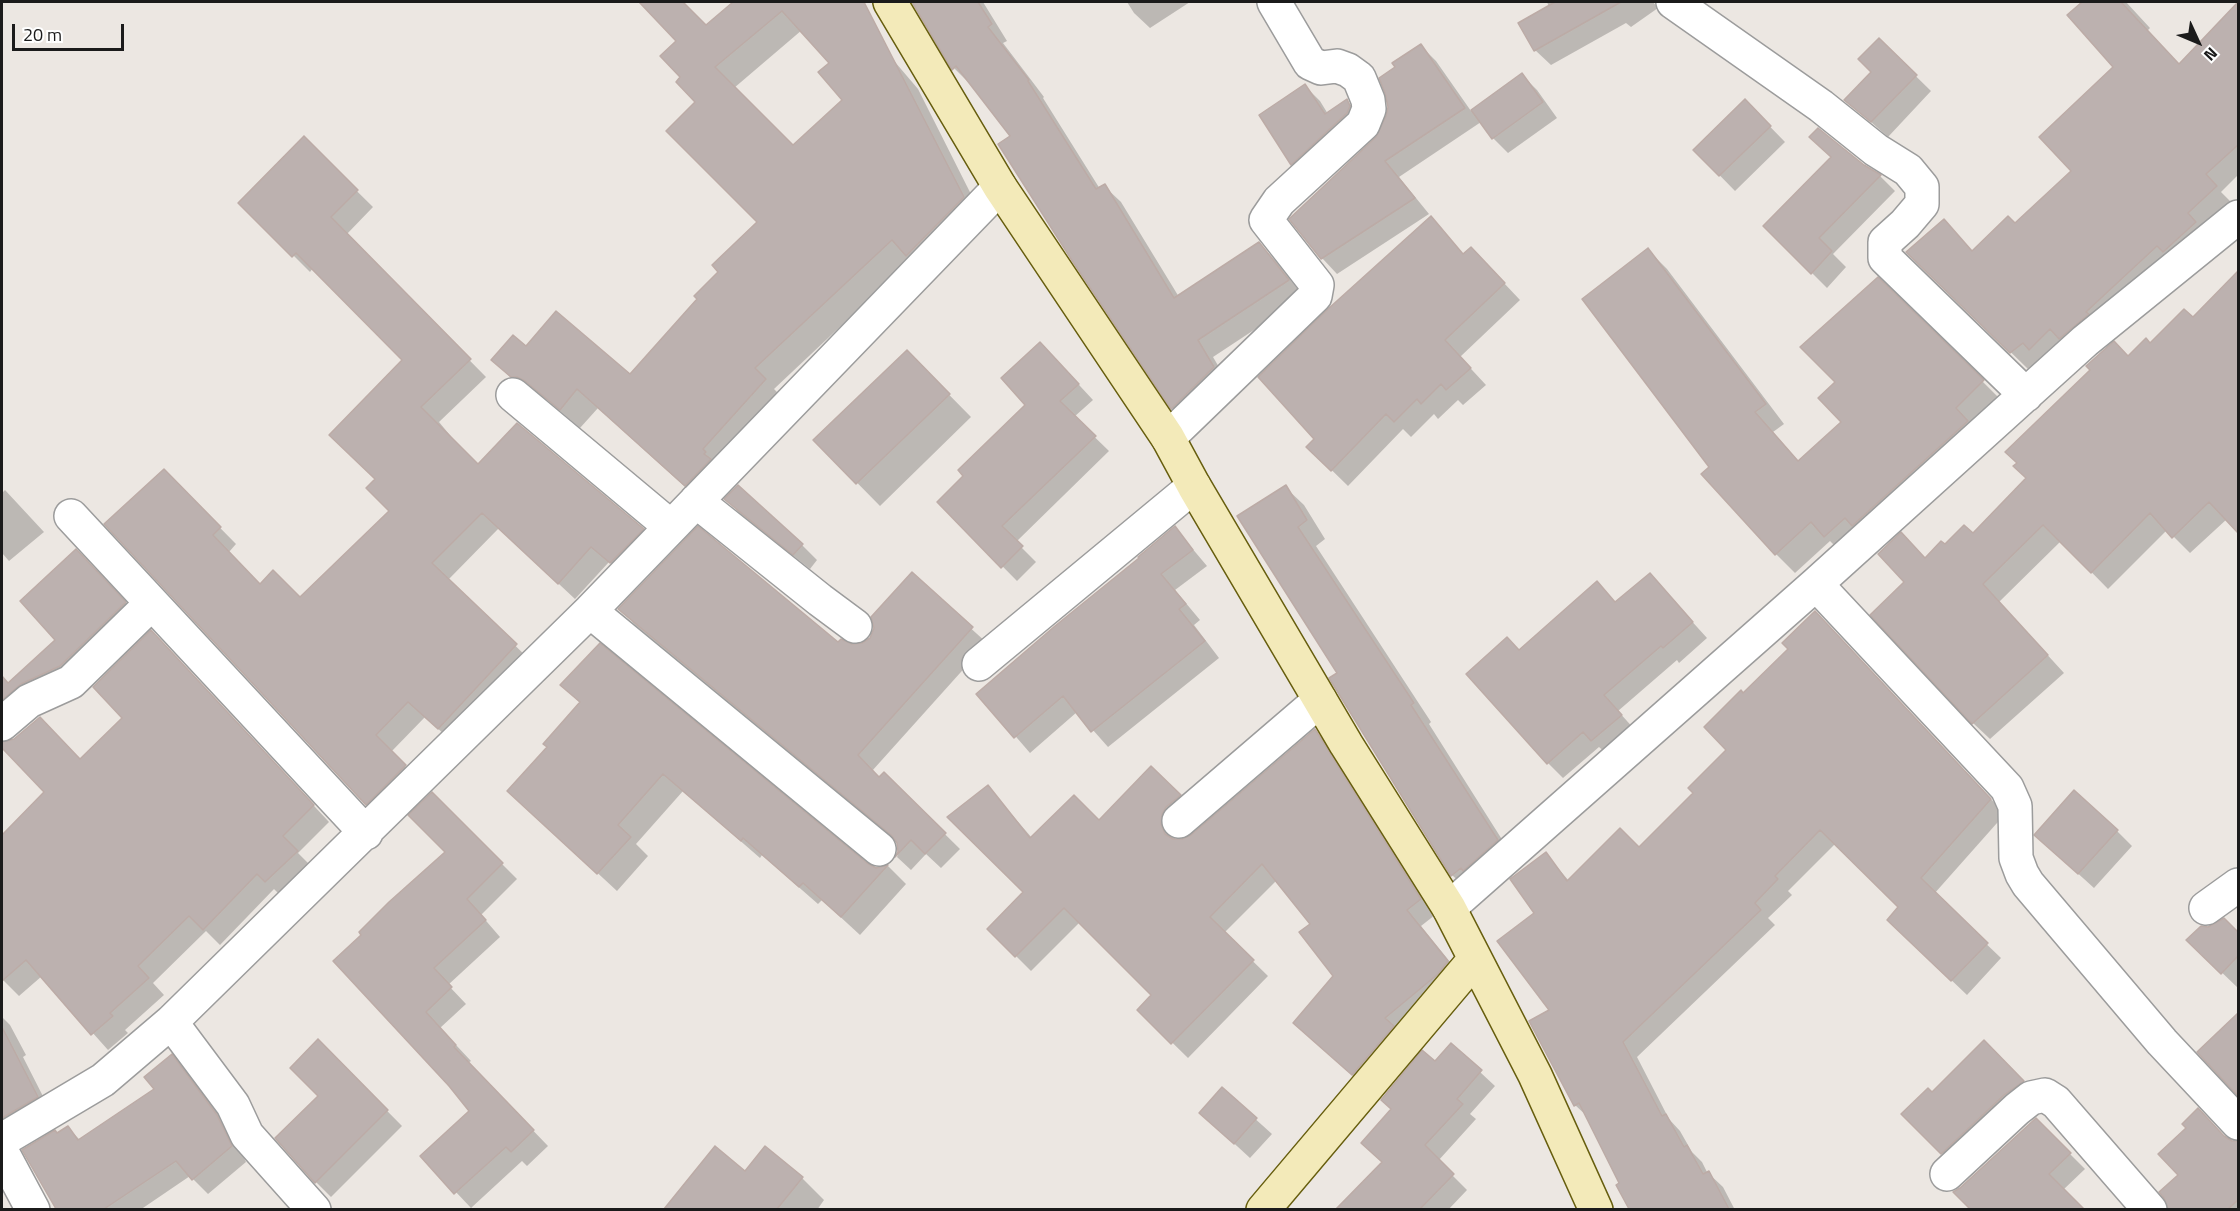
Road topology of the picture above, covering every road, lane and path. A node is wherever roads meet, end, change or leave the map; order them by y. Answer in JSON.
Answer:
{"nodes":[{"id":1,"x":890,"y":2,"type":"edge"},
{"id":2,"x":1274,"y":2,"type":"edge"},
{"id":3,"x":1673,"y":2,"type":"edge"},
{"id":4,"x":1000,"y":187,"type":"junction"},
{"id":5,"x":2238,"y":217,"type":"edge"},
{"id":6,"x":513,"y":394,"type":"dead end"},
{"id":7,"x":2026,"y":395,"type":"junction"},
{"id":8,"x":1168,"y":438,"type":"junction"},
{"id":9,"x":1194,"y":486,"type":"junction"},
{"id":10,"x":696,"y":501,"type":"junction"},
{"id":11,"x":71,"y":516,"type":"dead end"},
{"id":12,"x":671,"y":527,"type":"junction"},
{"id":13,"x":1816,"y":584,"type":"junction"},
{"id":14,"x":151,"y":604,"type":"junction"},
{"id":15,"x":590,"y":611,"type":"junction"},
{"id":16,"x":855,"y":626,"type":"dead end"},
{"id":17,"x":979,"y":664,"type":"dead end"},
{"id":18,"x":1320,"y":700,"type":"junction"},
{"id":19,"x":2,"y":724,"type":"edge"},
{"id":20,"x":1179,"y":821,"type":"dead end"},
{"id":21,"x":366,"y":833,"type":"junction"},
{"id":22,"x":879,"y":849,"type":"dead end"},
{"id":23,"x":2238,"y":885,"type":"edge"},
{"id":24,"x":1449,"y":908,"type":"junction"},
{"id":25,"x":2206,"y":908,"type":"dead end"},
{"id":26,"x":1475,"y":959,"type":"junction"},
{"id":27,"x":171,"y":1022,"type":"junction"},
{"id":28,"x":2238,"y":1123,"type":"edge"},
{"id":29,"x":2,"y":1140,"type":"edge"},
{"id":30,"x":2,"y":1152,"type":"edge"},
{"id":31,"x":1947,"y":1174,"type":"dead end"},
{"id":32,"x":33,"y":1209,"type":"edge"},
{"id":33,"x":314,"y":1209,"type":"edge"},
{"id":34,"x":1263,"y":1209,"type":"edge"},
{"id":35,"x":1596,"y":1209,"type":"edge"},
{"id":36,"x":2150,"y":1209,"type":"edge"}],
"edges":[{"from":1,"to":4,"type":"street"},
{"from":2,"to":8,"type":"street"},
{"from":3,"to":7,"type":"street"},
{"from":4,"to":8,"type":"street"},
{"from":4,"to":10,"type":"street"},
{"from":5,"to":7,"type":"street"},
{"from":6,"to":12,"type":"street"},
{"from":7,"to":13,"type":"street"},
{"from":8,"to":9,"type":"street"},
{"from":9,"to":17,"type":"street"},
{"from":9,"to":18,"type":"street"},
{"from":10,"to":12,"type":"street"},
{"from":10,"to":16,"type":"street"},
{"from":11,"to":14,"type":"street"},
{"from":12,"to":15,"type":"street"},
{"from":13,"to":24,"type":"street"},
{"from":13,"to":28,"type":"street"},
{"from":14,"to":19,"type":"street"},
{"from":14,"to":21,"type":"street"},
{"from":15,"to":21,"type":"street"},
{"from":15,"to":22,"type":"street"},
{"from":18,"to":20,"type":"street"},
{"from":18,"to":24,"type":"street"},
{"from":21,"to":27,"type":"street"},
{"from":23,"to":25,"type":"street"},
{"from":24,"to":26,"type":"street"},
{"from":26,"to":34,"type":"street"},
{"from":26,"to":35,"type":"street"},
{"from":27,"to":29,"type":"street"},
{"from":27,"to":33,"type":"street"},
{"from":30,"to":32,"type":"street"},
{"from":31,"to":36,"type":"street"}]}
